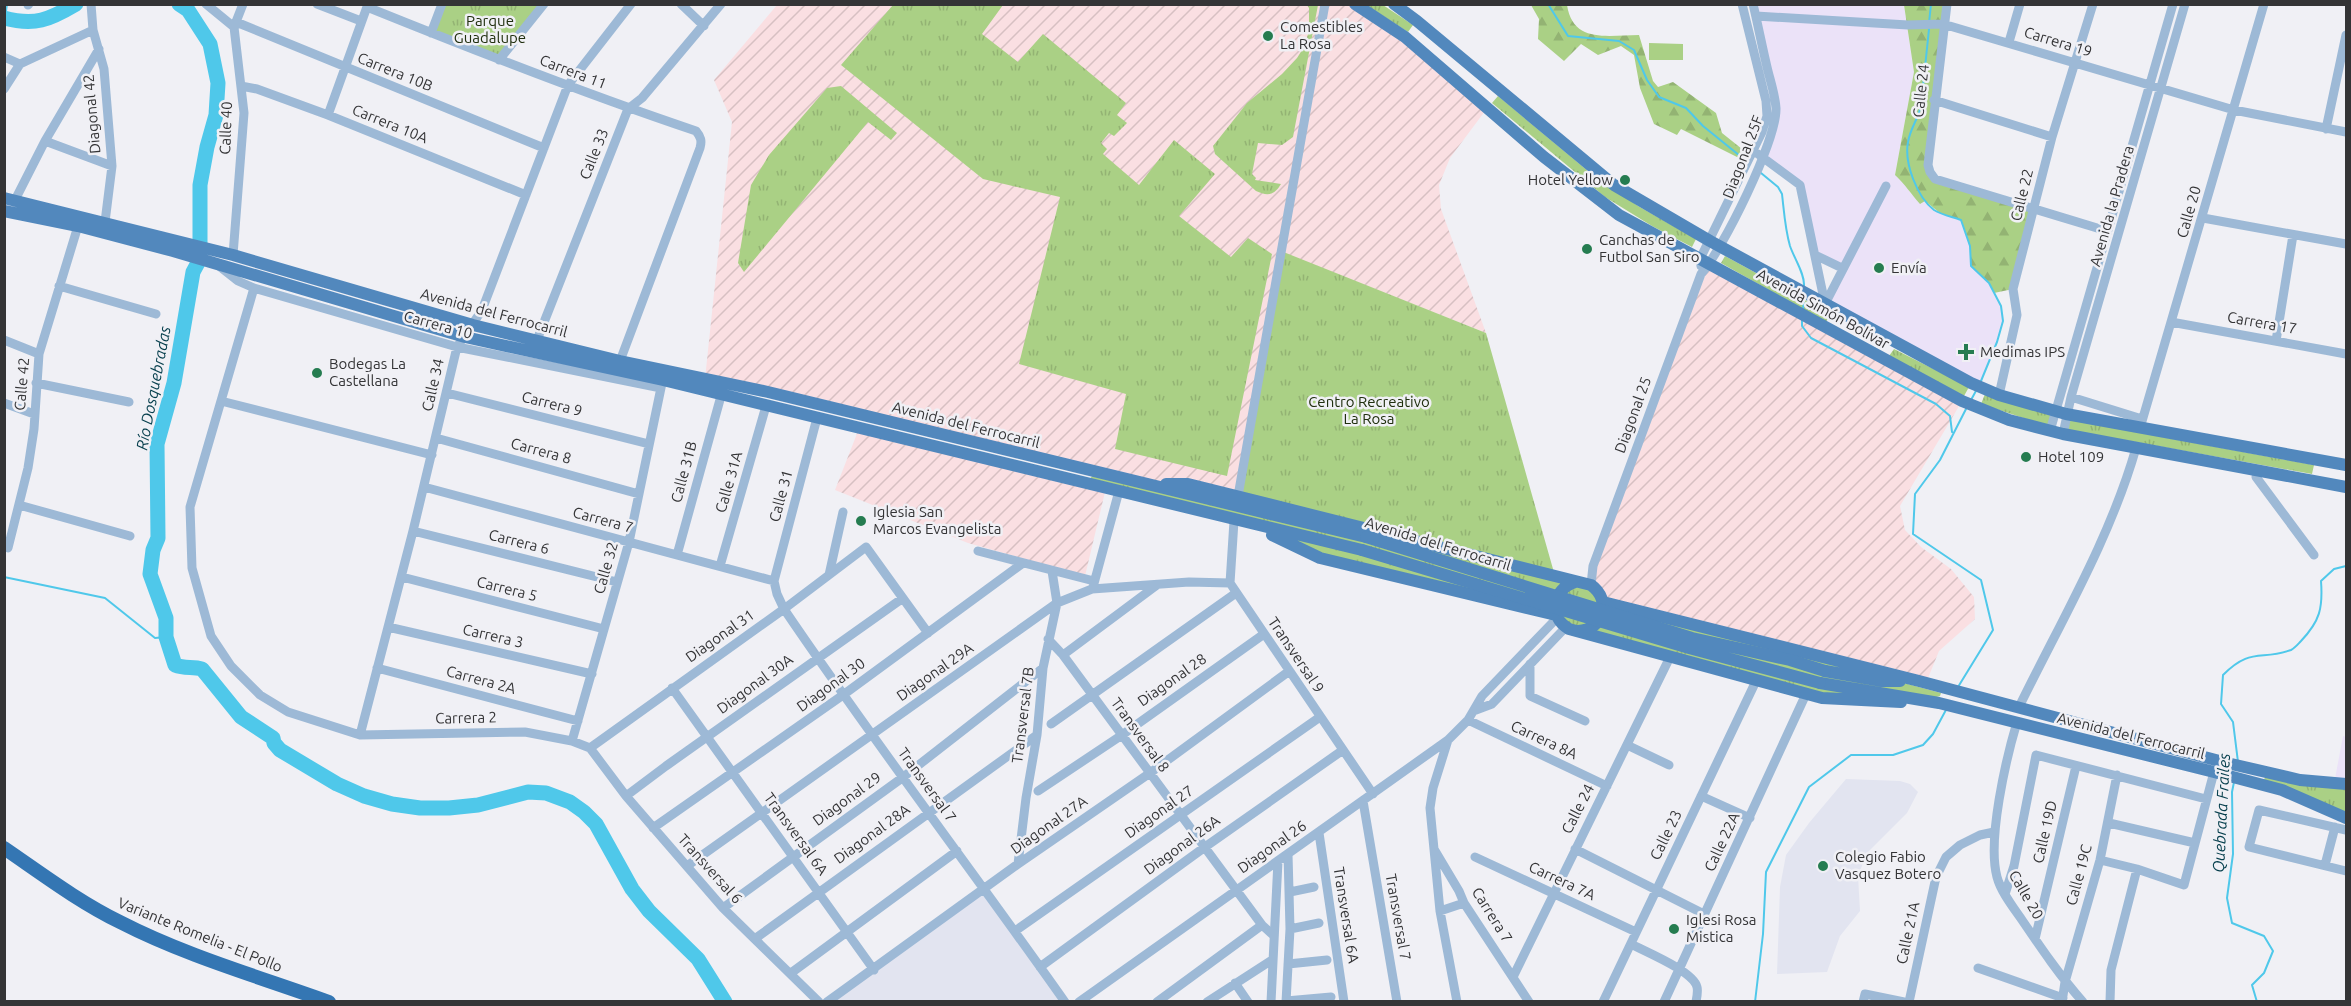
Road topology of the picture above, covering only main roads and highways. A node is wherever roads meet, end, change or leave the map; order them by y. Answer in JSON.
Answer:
{"nodes":[{"id":1,"x":1355,"y":4,"type":"edge"},
{"id":2,"x":1396,"y":5,"type":"edge"},
{"id":3,"x":10,"y":199,"type":"edge"},
{"id":4,"x":4,"y":211,"type":"edge"},
{"id":5,"x":176,"y":246,"type":"junction"},
{"id":6,"x":218,"y":258,"type":"junction"},
{"id":7,"x":2346,"y":465,"type":"edge"},
{"id":8,"x":1146,"y":484,"type":"junction"},
{"id":9,"x":2346,"y":487,"type":"edge"},
{"id":10,"x":1250,"y":524,"type":"junction"},
{"id":11,"x":1364,"y":544,"type":"junction"},
{"id":12,"x":1582,"y":583,"type":"junction"},
{"id":13,"x":1603,"y":602,"type":"junction"},
{"id":14,"x":1564,"y":623,"type":"junction"},
{"id":15,"x":1823,"y":677,"type":"junction"},
{"id":16,"x":1919,"y":681,"type":"junction"},
{"id":17,"x":1917,"y":698,"type":"junction"},
{"id":18,"x":2221,"y":770,"type":"junction"},
{"id":19,"x":2249,"y":774,"type":"junction"},
{"id":20,"x":2346,"y":784,"type":"edge"},
{"id":21,"x":2346,"y":818,"type":"edge"},
{"id":22,"x":4,"y":848,"type":"edge"},
{"id":23,"x":329,"y":1002,"type":"edge"}],
"edges":[{"from":1,"to":9,"type":"main road","name":"Avenida Simón Bolívar"},
{"from":2,"to":7,"type":"main road","name":"Avenida Simón Bolívar"},
{"from":3,"to":5,"type":"main road","name":"Avenida del Ferrocarril"},
{"from":4,"to":5,"type":"main road","name":"Avenida del Ferrocarril"},
{"from":5,"to":6,"type":"main road","name":"Avenida del Ferrocarril"},
{"from":6,"to":8,"type":"main road","name":"Avenida del Ferrocarril"},
{"from":6,"to":10,"type":"main road","name":"Avenida del Ferrocarril"},
{"from":8,"to":11,"type":"main road","name":"Avenida del Ferrocarril"},
{"from":8,"to":12,"type":"main road"},
{"from":10,"to":11,"type":"main road","name":"Avenida del Ferrocarril"},
{"from":10,"to":14,"type":"main road"},
{"from":11,"to":15,"type":"main road","name":"Avenida del Ferrocarril","bridge":true},
{"from":12,"to":13,"type":"main road"},
{"from":12,"to":14,"type":"main road"},
{"from":13,"to":14,"type":"main road"},
{"from":13,"to":16,"type":"main road"},
{"from":14,"to":17,"type":"main road"},
{"from":15,"to":16,"type":"main road","name":"Avenida del Ferrocarril"},
{"from":15,"to":17,"type":"main road","name":"Avenida del Ferrocarril"},
{"from":16,"to":18,"type":"main road","name":"Avenida del Ferrocarril"},
{"from":17,"to":18,"type":"main road","name":"Avenida del Ferrocarril"},
{"from":18,"to":19,"type":"main road","name":"Avenida del Ferrocarril"},
{"from":19,"to":20,"type":"main road","name":"Avenida del Ferrocarril"},
{"from":19,"to":21,"type":"main road","name":"Avenida del Ferrocarril"},
{"from":22,"to":23,"type":"highway","name":"Variante Romelia - El Pollo"}]}
